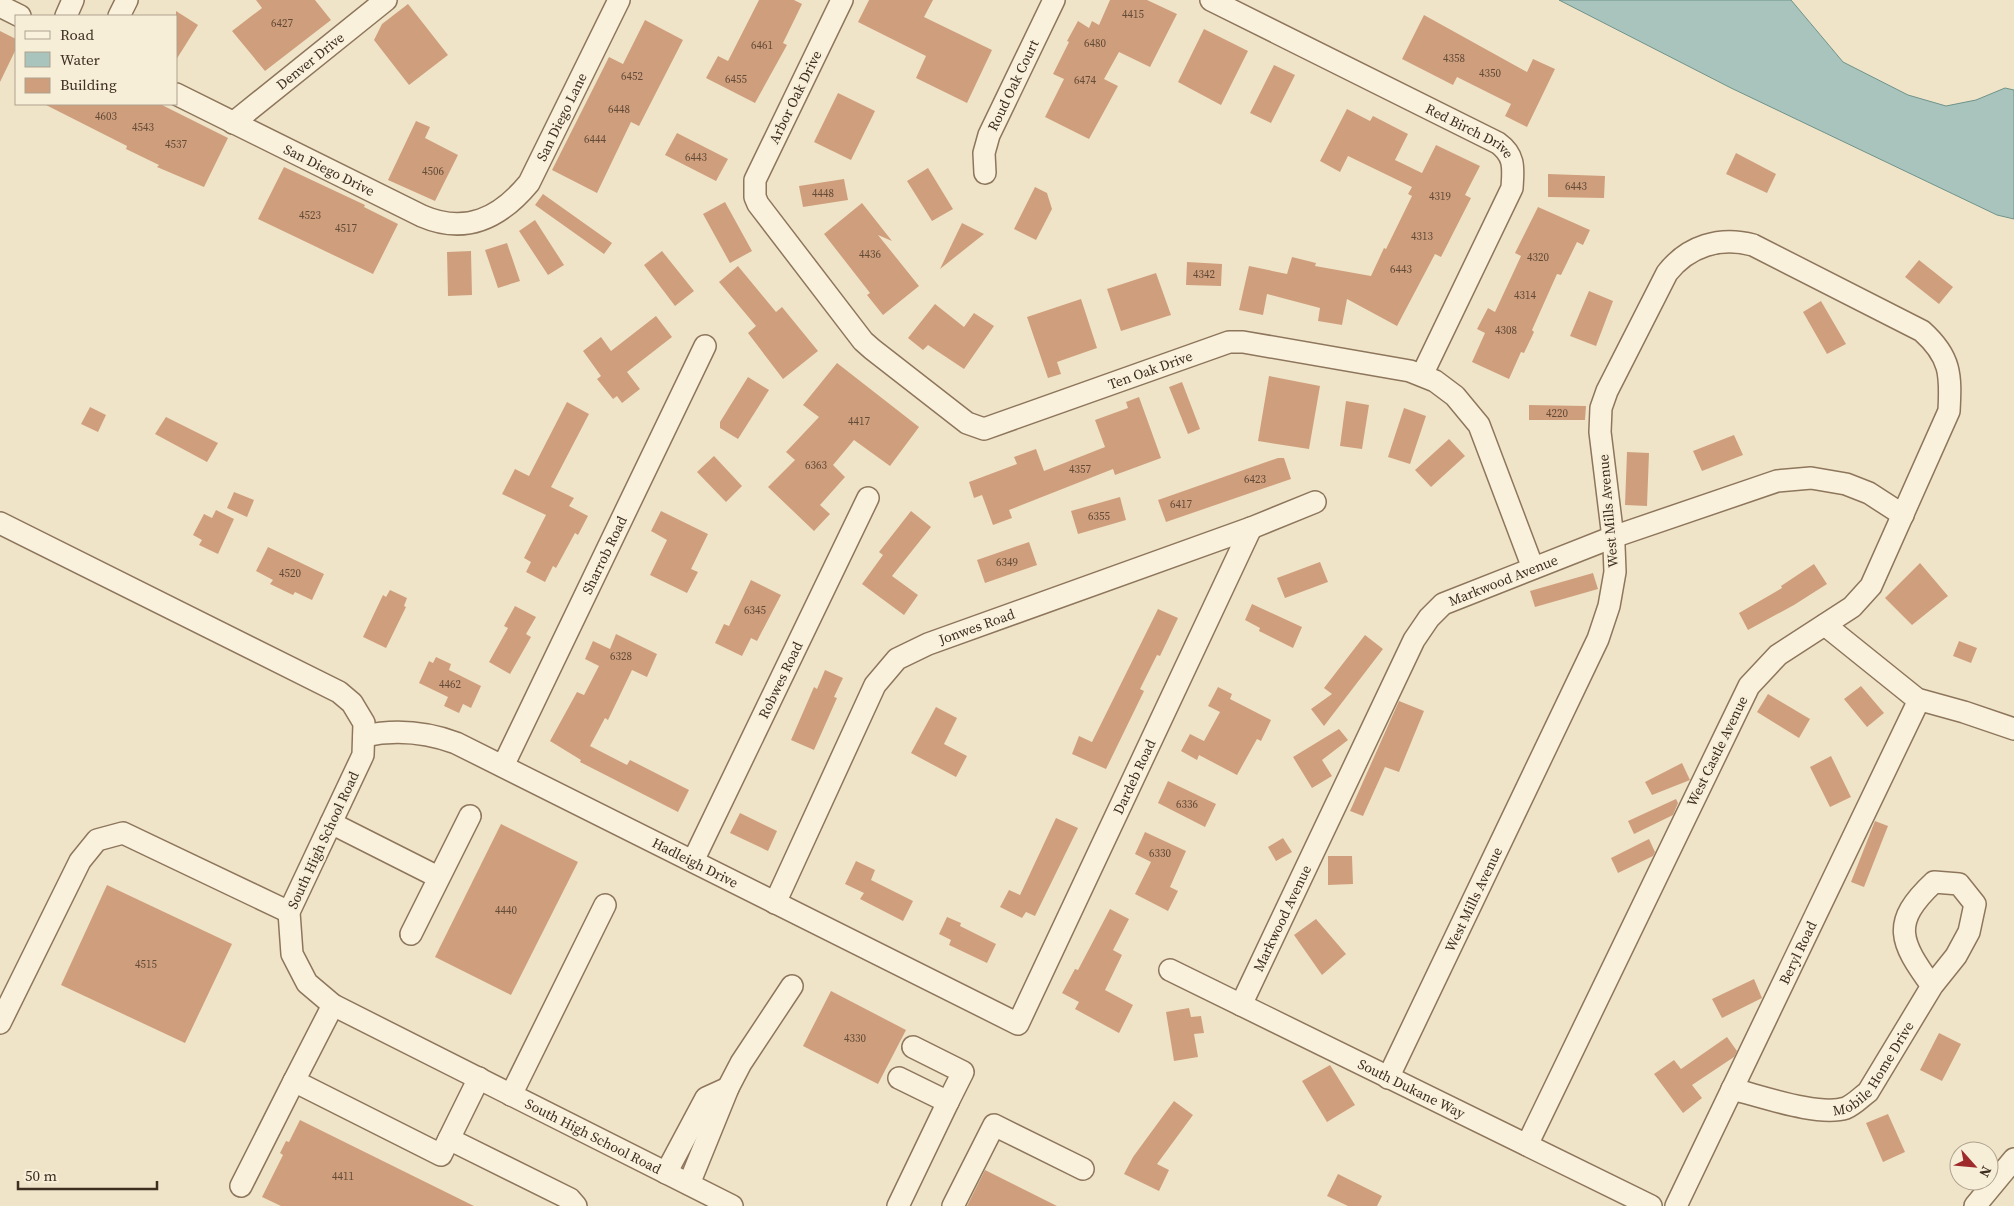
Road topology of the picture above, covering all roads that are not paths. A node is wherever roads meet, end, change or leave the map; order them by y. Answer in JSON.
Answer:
{"nodes":[{"id":1,"x":73,"y":0,"type":"edge"},
{"id":2,"x":127,"y":0,"type":"edge"},
{"id":3,"x":386,"y":0,"type":"edge"},
{"id":4,"x":619,"y":0,"type":"edge"},
{"id":5,"x":842,"y":0,"type":"edge"},
{"id":6,"x":1054,"y":0,"type":"edge"},
{"id":7,"x":1211,"y":0,"type":"edge"},
{"id":8,"x":0,"y":6,"type":"edge"},
{"id":9,"x":18,"y":15,"type":"edge"},
{"id":10,"x":66,"y":15,"type":"edge"},
{"id":11,"x":120,"y":15,"type":"edge"},
{"id":12,"x":178,"y":95,"type":"edge"},
{"id":13,"x":233,"y":123,"type":"junction"},
{"id":14,"x":985,"y":173,"type":"dead end"},
{"id":15,"x":755,"y":195,"type":"joint"},
{"id":16,"x":487,"y":218,"type":"joint"},
{"id":17,"x":705,"y":346,"type":"dead end"},
{"id":18,"x":1422,"y":375,"type":"junction"},
{"id":19,"x":1951,"y":398,"type":"joint"},
{"id":20,"x":868,"y":498,"type":"dead end"},
{"id":21,"x":1315,"y":502,"type":"dead end"},
{"id":22,"x":1903,"y":514,"type":"junction"},
{"id":23,"x":0,"y":523,"type":"edge"},
{"id":24,"x":1251,"y":528,"type":"junction"},
{"id":25,"x":1612,"y":536,"type":"junction"},
{"id":26,"x":1533,"y":568,"type":"junction"},
{"id":27,"x":1825,"y":625,"type":"junction"},
{"id":28,"x":1919,"y":700,"type":"junction"},
{"id":29,"x":2014,"y":729,"type":"edge"},
{"id":30,"x":364,"y":736,"type":"junction"},
{"id":31,"x":503,"y":766,"type":"junction"},
{"id":32,"x":470,"y":816,"type":"dead end"},
{"id":33,"x":331,"y":822,"type":"junction"},
{"id":34,"x":692,"y":861,"type":"junction"},
{"id":35,"x":438,"y":878,"type":"junction"},
{"id":36,"x":775,"y":903,"type":"junction"},
{"id":37,"x":604,"y":905,"type":"dead end"},
{"id":38,"x":289,"y":912,"type":"junction"},
{"id":39,"x":411,"y":934,"type":"dead end"},
{"id":40,"x":1170,"y":970,"type":"dead end"},
{"id":41,"x":792,"y":986,"type":"dead end"},
{"id":42,"x":1932,"y":986,"type":"dead end"},
{"id":43,"x":333,"y":1005,"type":"junction"},
{"id":44,"x":1241,"y":1005,"type":"junction"},
{"id":45,"x":0,"y":1023,"type":"edge"},
{"id":46,"x":1018,"y":1024,"type":"joint"},
{"id":47,"x":913,"y":1047,"type":"dead end"},
{"id":48,"x":479,"y":1078,"type":"junction"},
{"id":49,"x":899,"y":1078,"type":"dead end"},
{"id":50,"x":1388,"y":1078,"type":"junction"},
{"id":51,"x":294,"y":1081,"type":"junction"},
{"id":52,"x":728,"y":1088,"type":"junction"},
{"id":53,"x":1732,"y":1089,"type":"junction"},
{"id":54,"x":511,"y":1095,"type":"junction"},
{"id":55,"x":948,"y":1102,"type":"junction"},
{"id":56,"x":449,"y":1139,"type":"junction"},
{"id":57,"x":1527,"y":1145,"type":"junction"},
{"id":58,"x":2014,"y":1159,"type":"edge"},
{"id":59,"x":1083,"y":1169,"type":"dead end"},
{"id":60,"x":666,"y":1173,"type":"junction"},
{"id":61,"x":689,"y":1184,"type":"junction"},
{"id":62,"x":241,"y":1186,"type":"dead end"},
{"id":63,"x":576,"y":1206,"type":"edge"},
{"id":64,"x":732,"y":1206,"type":"edge"},
{"id":65,"x":898,"y":1206,"type":"edge"},
{"id":66,"x":953,"y":1206,"type":"edge"},
{"id":67,"x":1651,"y":1206,"type":"edge"},
{"id":68,"x":1676,"y":1206,"type":"edge"},
{"id":69,"x":1975,"y":1206,"type":"edge"}],
"edges":[{"from":1,"to":10,"type":"street"},
{"from":2,"to":11,"type":"street"},
{"from":3,"to":13,"type":"street","name":"Denver Drive"},
{"from":4,"to":16,"type":"street","name":"San Diego Lane"},
{"from":5,"to":15,"type":"street","name":"Arbor Oak Drive"},
{"from":6,"to":14,"type":"street","name":"Roud Oak Court"},
{"from":7,"to":18,"type":"street","name":"Red Birch Drive"},
{"from":8,"to":9,"type":"street"},
{"from":12,"to":13,"type":"street","name":"San Diego Drive"},
{"from":13,"to":16,"type":"street","name":"San Diego Drive"},
{"from":15,"to":18,"type":"street","name":"Ten Oak Drive"},
{"from":17,"to":31,"type":"street","name":"Sharrob Road"},
{"from":18,"to":26,"type":"street","name":"Ten Oak Drive"},
{"from":19,"to":22,"type":"street","name":"West Castle Avenue"},
{"from":19,"to":25,"type":"street","name":"West Mills Avenue"},
{"from":20,"to":34,"type":"street","name":"Robwes Road"},
{"from":21,"to":24,"type":"street","name":"Jonwes Road"},
{"from":22,"to":25,"type":"street","name":"Markwood Avenue"},
{"from":22,"to":27,"type":"street","name":"West Castle Avenue"},
{"from":23,"to":30,"type":"street","name":"South High School Road"},
{"from":24,"to":36,"type":"street","name":"Jonwes Road"},
{"from":24,"to":46,"type":"street","name":"Dardeb Road"},
{"from":25,"to":26,"type":"street","name":"Markwood Avenue"},
{"from":25,"to":50,"type":"street","name":"West Mills Avenue"},
{"from":26,"to":44,"type":"street","name":"Markwood Avenue"},
{"from":27,"to":28,"type":"street"},
{"from":27,"to":57,"type":"street","name":"West Castle Avenue"},
{"from":28,"to":29,"type":"street"},
{"from":28,"to":53,"type":"street","name":"Beryl Road"},
{"from":30,"to":31,"type":"street","name":"Hadleigh Drive"},
{"from":30,"to":33,"type":"street","name":"South High School Road"},
{"from":31,"to":34,"type":"street","name":"Hadleigh Drive"},
{"from":32,"to":35,"type":"street"},
{"from":33,"to":35,"type":"street"},
{"from":33,"to":38,"type":"street","name":"South High School Road"},
{"from":34,"to":36,"type":"street","name":"Hadleigh Drive"},
{"from":35,"to":39,"type":"street"},
{"from":36,"to":46,"type":"street","name":"Hadleigh Drive"},
{"from":37,"to":54,"type":"street"},
{"from":38,"to":43,"type":"street","name":"South High School Road"},
{"from":38,"to":45,"type":"street"},
{"from":40,"to":44,"type":"street","name":"South Dukane Way"},
{"from":41,"to":52,"type":"street"},
{"from":42,"to":53,"type":"street","name":"Mobile Home Drive"},
{"from":43,"to":48,"type":"street","name":"South High School Road"},
{"from":43,"to":51,"type":"street"},
{"from":44,"to":50,"type":"street","name":"South Dukane Way"},
{"from":47,"to":55,"type":"street"},
{"from":48,"to":54,"type":"street","name":"South High School Road"},
{"from":48,"to":56,"type":"street"},
{"from":49,"to":55,"type":"street"},
{"from":50,"to":57,"type":"street","name":"South Dukane Way"},
{"from":51,"to":56,"type":"street"},
{"from":51,"to":62,"type":"street"},
{"from":52,"to":60,"type":"street"},
{"from":52,"to":61,"type":"street"},
{"from":53,"to":68,"type":"street","name":"Beryl Road"},
{"from":54,"to":60,"type":"street","name":"South High School Road"},
{"from":55,"to":65,"type":"street"},
{"from":56,"to":63,"type":"street"},
{"from":57,"to":67,"type":"street","name":"South Dukane Way"},
{"from":58,"to":69,"type":"street"},
{"from":59,"to":66,"type":"street"},
{"from":60,"to":61,"type":"street","name":"South High School Road"},
{"from":61,"to":64,"type":"street","name":"South High School Road"}]}
